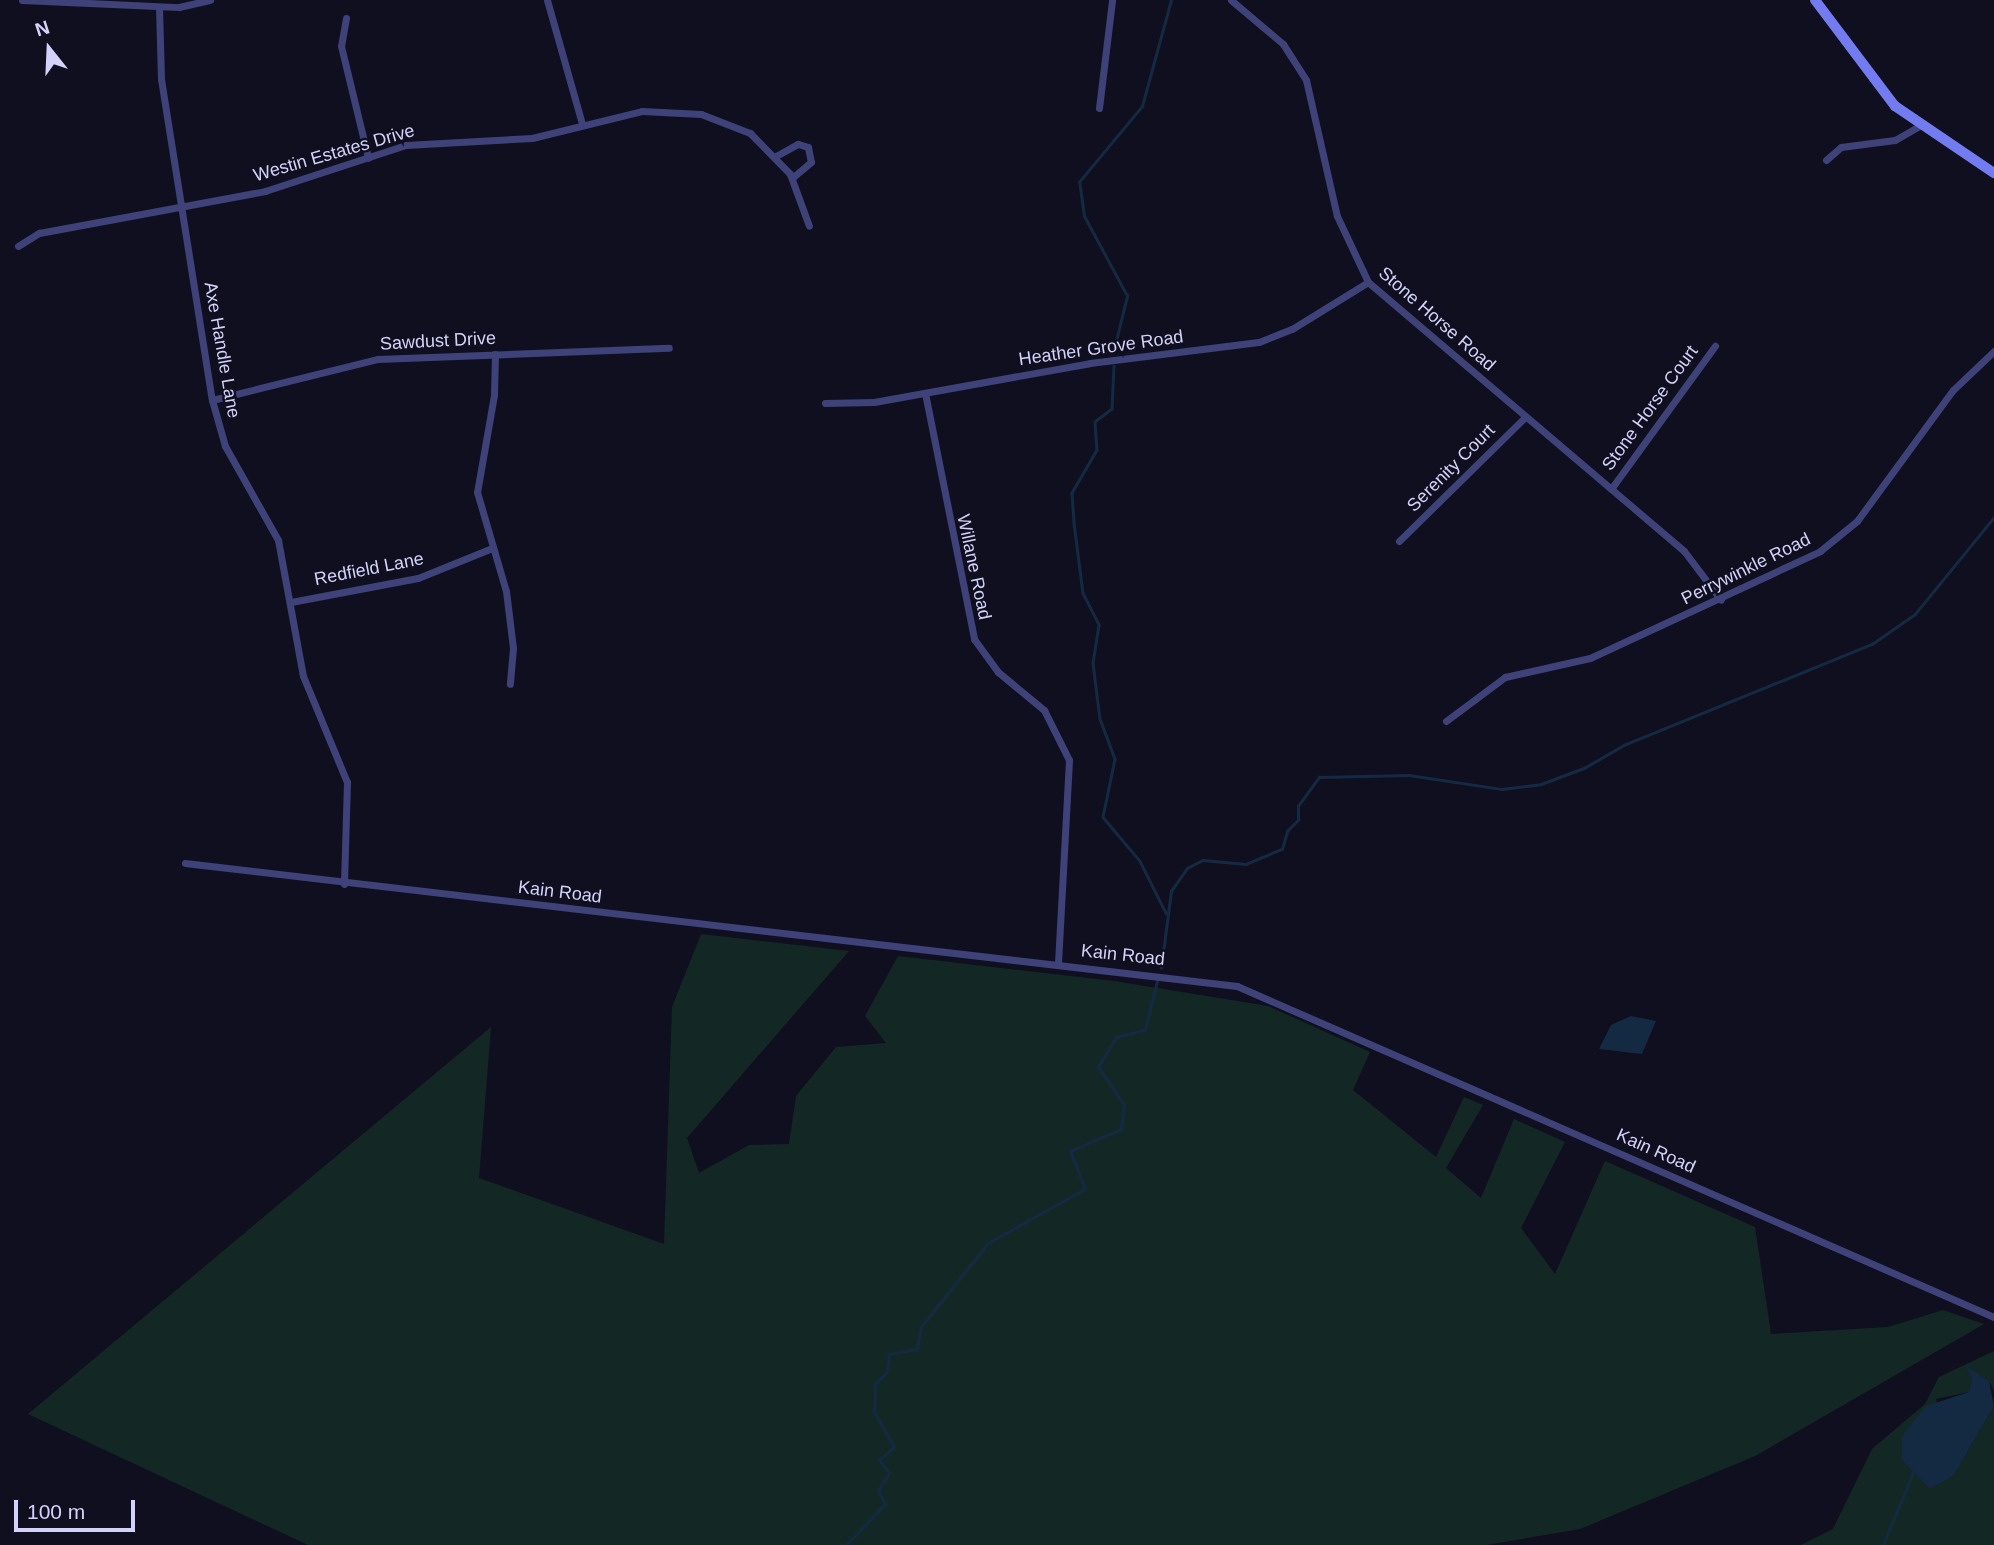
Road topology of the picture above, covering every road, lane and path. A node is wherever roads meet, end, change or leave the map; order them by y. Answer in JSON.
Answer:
{"nodes":[{"id":1,"x":22,"y":0,"type":"edge"},
{"id":2,"x":210,"y":0,"type":"edge"},
{"id":3,"x":547,"y":0,"type":"edge"},
{"id":4,"x":1112,"y":0,"type":"edge"},
{"id":5,"x":1231,"y":0,"type":"edge"},
{"id":6,"x":1815,"y":0,"type":"edge"},
{"id":7,"x":159,"y":6,"type":"junction"},
{"id":8,"x":346,"y":18,"type":"dead end"},
{"id":9,"x":1099,"y":108,"type":"dead end"},
{"id":10,"x":582,"y":124,"type":"junction"},
{"id":11,"x":1920,"y":126,"type":"junction"},
{"id":12,"x":776,"y":156,"type":"junction"},
{"id":13,"x":368,"y":158,"type":"junction"},
{"id":14,"x":1826,"y":160,"type":"dead end"},
{"id":15,"x":1994,"y":173,"type":"edge"},
{"id":16,"x":792,"y":178,"type":"junction"},
{"id":17,"x":181,"y":206,"type":"junction"},
{"id":18,"x":809,"y":226,"type":"dead end"},
{"id":19,"x":18,"y":246,"type":"dead end"},
{"id":20,"x":1368,"y":282,"type":"junction"},
{"id":21,"x":1715,"y":346,"type":"dead end"},
{"id":22,"x":669,"y":348,"type":"dead end"},
{"id":23,"x":1994,"y":351,"type":"edge"},
{"id":24,"x":495,"y":354,"type":"junction"},
{"id":25,"x":925,"y":393,"type":"junction"},
{"id":26,"x":212,"y":400,"type":"junction"},
{"id":27,"x":825,"y":402,"type":"dead end"},
{"id":28,"x":1525,"y":417,"type":"junction"},
{"id":29,"x":1611,"y":489,"type":"junction"},
{"id":30,"x":1399,"y":541,"type":"dead end"},
{"id":31,"x":492,"y":548,"type":"junction"},
{"id":32,"x":1721,"y":600,"type":"junction"},
{"id":33,"x":290,"y":602,"type":"junction"},
{"id":34,"x":510,"y":684,"type":"dead end"},
{"id":35,"x":1446,"y":721,"type":"dead end"},
{"id":36,"x":185,"y":863,"type":"dead end"},
{"id":37,"x":344,"y":884,"type":"junction"},
{"id":38,"x":1058,"y":964,"type":"junction"},
{"id":39,"x":1994,"y":1317,"type":"edge"}],
"edges":[{"from":1,"to":7,"type":"street"},
{"from":2,"to":7,"type":"street"},
{"from":3,"to":10,"type":"street"},
{"from":4,"to":9,"type":"street"},
{"from":5,"to":20,"type":"street","name":"Stone Horse Road"},
{"from":6,"to":11,"type":"main road"},
{"from":7,"to":17,"type":"street","name":"Axe Handle Lane"},
{"from":8,"to":13,"type":"street"},
{"from":10,"to":12,"type":"street","name":"Westin Estates Drive"},
{"from":10,"to":13,"type":"street","name":"Westin Estates Drive"},
{"from":11,"to":14,"type":"street"},
{"from":11,"to":15,"type":"main road"},
{"from":12,"to":16,"type":"street","name":"Westin Estates Drive"},
{"from":12,"to":16,"type":"street"},
{"from":13,"to":17,"type":"street","name":"Westin Estates Drive"},
{"from":16,"to":18,"type":"street","name":"Westin Estates Drive"},
{"from":17,"to":19,"type":"street","name":"Westin Estates Drive"},
{"from":17,"to":26,"type":"street","name":"Axe Handle Lane"},
{"from":20,"to":25,"type":"street","name":"Heather Grove Road"},
{"from":20,"to":28,"type":"street","name":"Stone Horse Road"},
{"from":21,"to":29,"type":"street","name":"Stone Horse Court"},
{"from":22,"to":24,"type":"street","name":"Sawdust Drive"},
{"from":23,"to":32,"type":"street","name":"Perrywinkle Road"},
{"from":24,"to":26,"type":"street","name":"Sawdust Drive"},
{"from":24,"to":31,"type":"street"},
{"from":25,"to":27,"type":"street","name":"Heather Grove Road"},
{"from":25,"to":38,"type":"street","name":"Willane Road"},
{"from":26,"to":33,"type":"street","name":"Axe Handle Lane"},
{"from":28,"to":29,"type":"street","name":"Stone Horse Road"},
{"from":28,"to":30,"type":"street","name":"Serenity Court"},
{"from":29,"to":32,"type":"street","name":"Stone Horse Road"},
{"from":31,"to":33,"type":"street","name":"Redfield Lane"},
{"from":31,"to":34,"type":"street"},
{"from":32,"to":35,"type":"street","name":"Perrywinkle Road"},
{"from":33,"to":37,"type":"street","name":"Axe Handle Lane"},
{"from":36,"to":37,"type":"street","name":"Kain Road"},
{"from":37,"to":38,"type":"street","name":"Kain Road"},
{"from":38,"to":39,"type":"street","name":"Kain Road"}]}
